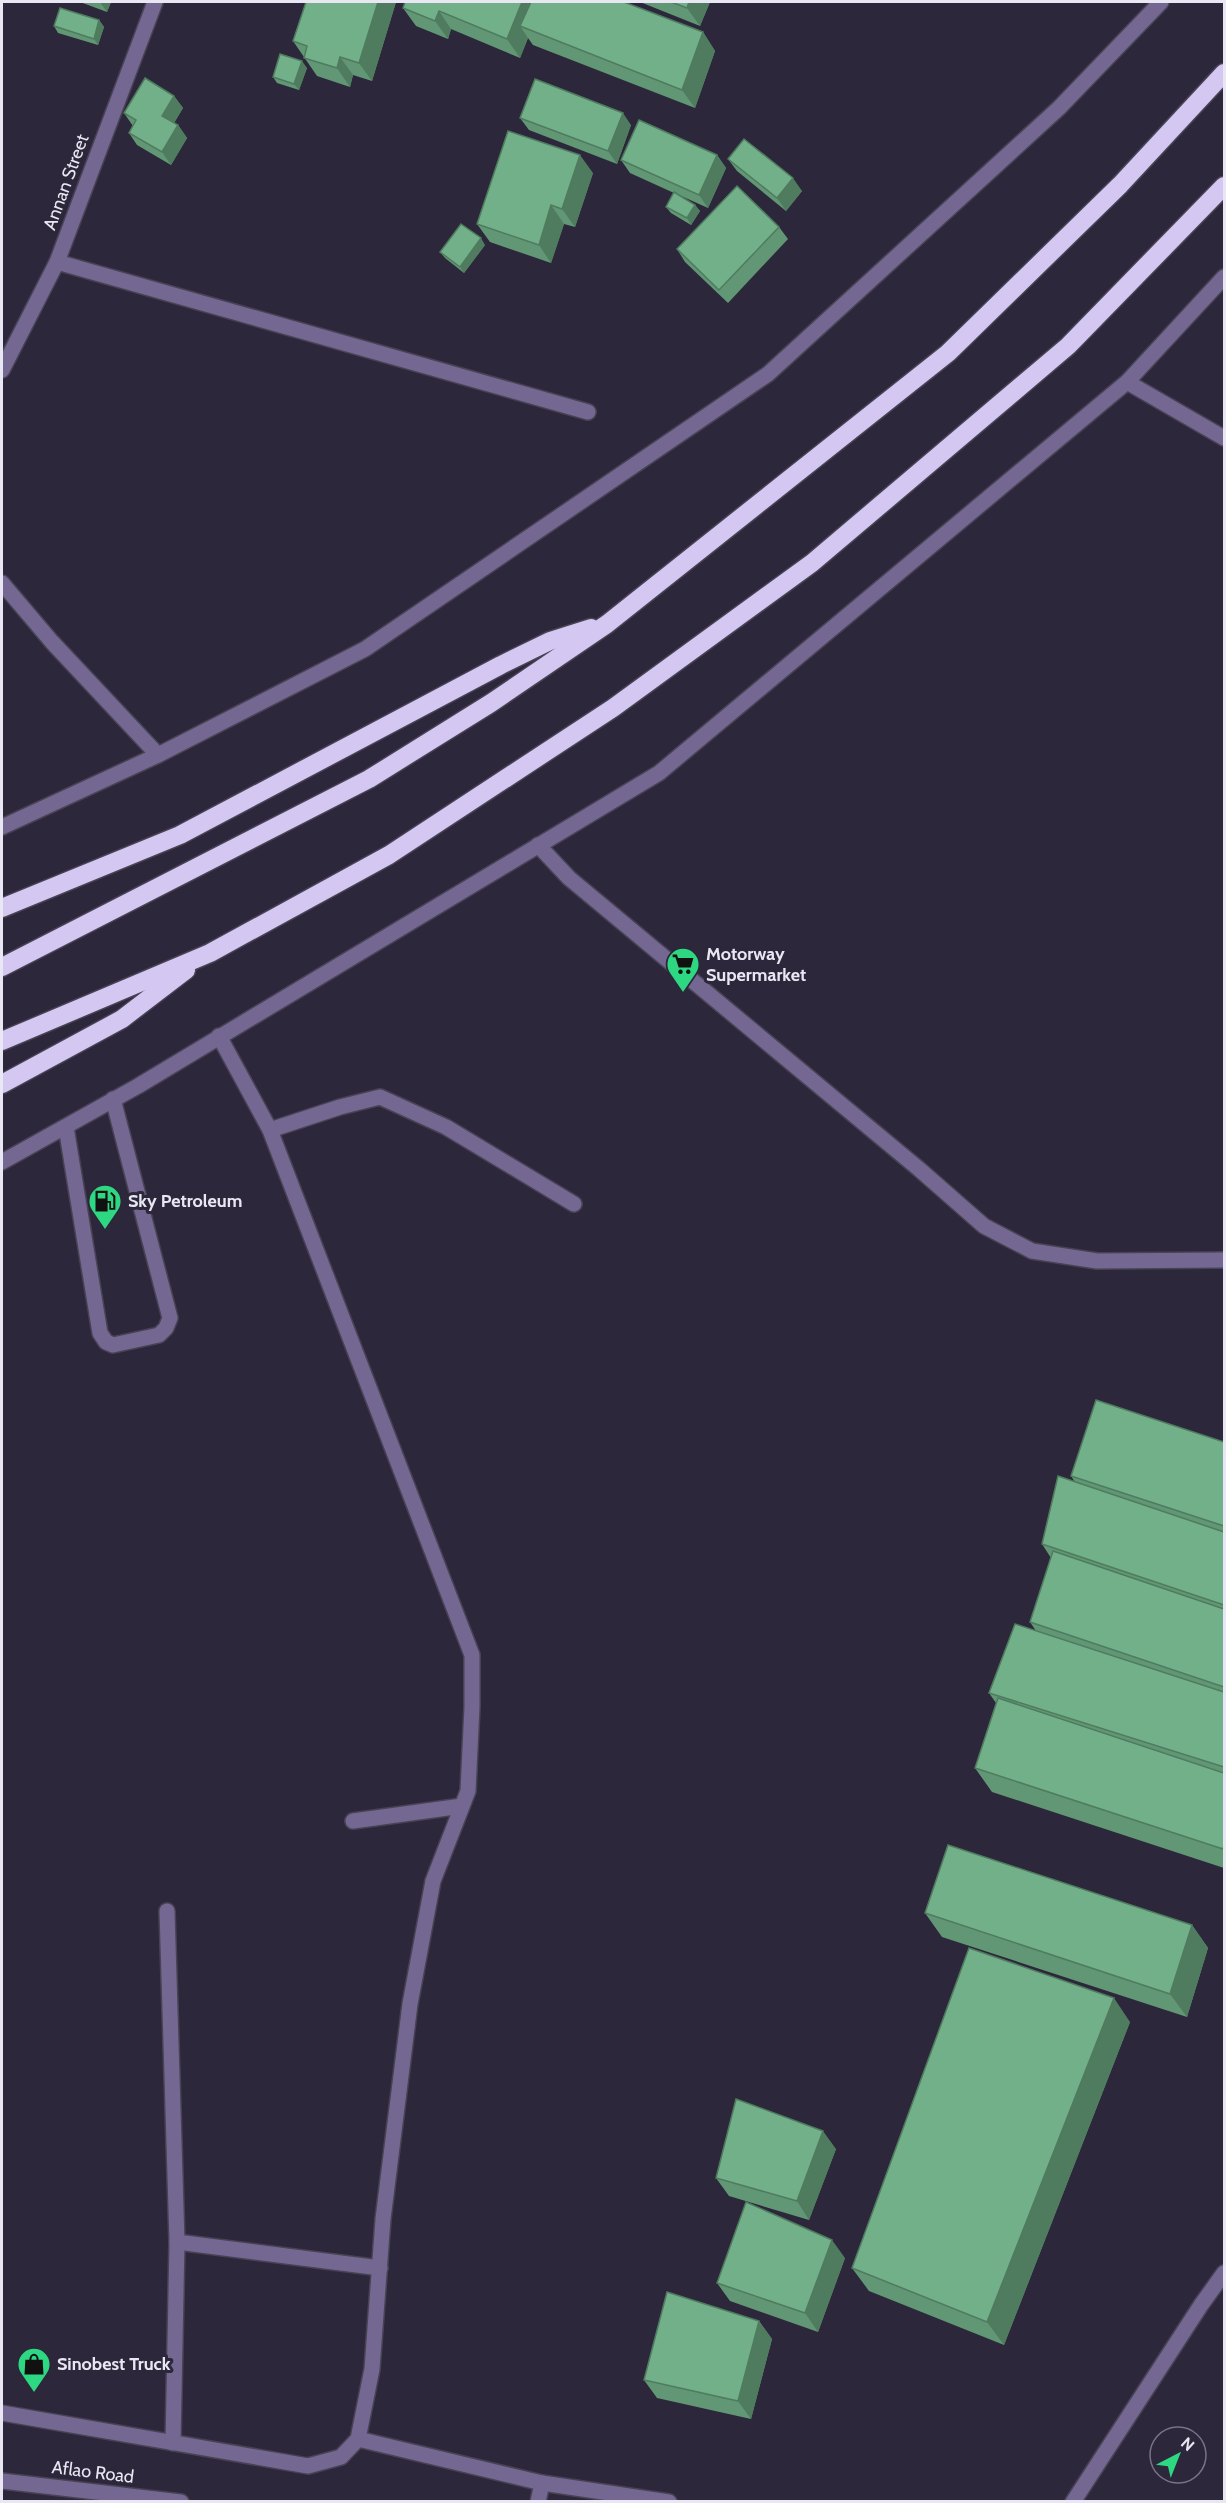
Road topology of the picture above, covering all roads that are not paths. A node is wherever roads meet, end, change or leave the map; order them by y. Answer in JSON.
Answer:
{"nodes":[{"id":1,"x":154,"y":2,"type":"edge"},
{"id":2,"x":1161,"y":2,"type":"edge"},
{"id":3,"x":1224,"y":73,"type":"edge"},
{"id":4,"x":1224,"y":186,"type":"edge"},
{"id":5,"x":57,"y":262,"type":"junction"},
{"id":6,"x":1224,"y":277,"type":"edge"},
{"id":7,"x":2,"y":370,"type":"edge"},
{"id":8,"x":1126,"y":382,"type":"junction"},
{"id":9,"x":588,"y":412,"type":"dead end"},
{"id":10,"x":1224,"y":438,"type":"edge"},
{"id":11,"x":2,"y":583,"type":"edge"},
{"id":12,"x":607,"y":624,"type":"junction"},
{"id":13,"x":158,"y":755,"type":"junction"},
{"id":14,"x":2,"y":827,"type":"edge"},
{"id":15,"x":538,"y":845,"type":"junction"},
{"id":16,"x":2,"y":908,"type":"edge"},
{"id":17,"x":210,"y":952,"type":"junction"},
{"id":18,"x":2,"y":967,"type":"edge"},
{"id":19,"x":219,"y":1036,"type":"junction"},
{"id":20,"x":2,"y":1041,"type":"edge"},
{"id":21,"x":2,"y":1084,"type":"edge"},
{"id":22,"x":113,"y":1099,"type":"junction"},
{"id":23,"x":66,"y":1127,"type":"junction"},
{"id":24,"x":270,"y":1130,"type":"junction"},
{"id":25,"x":2,"y":1162,"type":"edge"},
{"id":26,"x":574,"y":1204,"type":"dead end"},
{"id":27,"x":1224,"y":1260,"type":"edge"},
{"id":28,"x":462,"y":1806,"type":"junction"},
{"id":29,"x":353,"y":1821,"type":"dead end"},
{"id":30,"x":167,"y":1911,"type":"dead end"},
{"id":31,"x":177,"y":2242,"type":"junction"},
{"id":32,"x":380,"y":2268,"type":"junction"},
{"id":33,"x":1224,"y":2273,"type":"edge"},
{"id":34,"x":2,"y":2413,"type":"edge"},
{"id":35,"x":358,"y":2439,"type":"junction"},
{"id":36,"x":174,"y":2443,"type":"junction"},
{"id":37,"x":2,"y":2481,"type":"edge"},
{"id":38,"x":542,"y":2483,"type":"junction"},
{"id":39,"x":181,"y":2502,"type":"edge"},
{"id":40,"x":538,"y":2502,"type":"edge"},
{"id":41,"x":669,"y":2502,"type":"edge"},
{"id":42,"x":1073,"y":2502,"type":"edge"}],
"edges":[{"from":1,"to":5,"type":"street","name":"Annan Street"},
{"from":2,"to":13,"type":"street"},
{"from":3,"to":12,"type":"highway"},
{"from":4,"to":17,"type":"highway"},
{"from":5,"to":7,"type":"street","name":"Annan Street"},
{"from":5,"to":9,"type":"street"},
{"from":6,"to":8,"type":"street"},
{"from":8,"to":10,"type":"street"},
{"from":8,"to":15,"type":"street"},
{"from":11,"to":13,"type":"street"},
{"from":12,"to":16,"type":"highway"},
{"from":12,"to":18,"type":"highway"},
{"from":13,"to":14,"type":"street"},
{"from":15,"to":19,"type":"street"},
{"from":15,"to":27,"type":"street"},
{"from":17,"to":20,"type":"highway"},
{"from":17,"to":21,"type":"highway"},
{"from":19,"to":22,"type":"street"},
{"from":19,"to":24,"type":"street"},
{"from":22,"to":23,"type":"street"},
{"from":22,"to":23,"type":"street"},
{"from":23,"to":25,"type":"street"},
{"from":24,"to":26,"type":"street"},
{"from":24,"to":28,"type":"street"},
{"from":28,"to":29,"type":"street"},
{"from":28,"to":32,"type":"street"},
{"from":30,"to":31,"type":"street"},
{"from":31,"to":32,"type":"street"},
{"from":31,"to":36,"type":"street"},
{"from":32,"to":35,"type":"street"},
{"from":33,"to":42,"type":"street"},
{"from":34,"to":36,"type":"street"},
{"from":35,"to":36,"type":"street"},
{"from":35,"to":38,"type":"street"},
{"from":37,"to":39,"type":"street","name":"Aflao Road"},
{"from":38,"to":40,"type":"street"},
{"from":38,"to":41,"type":"street"}]}
